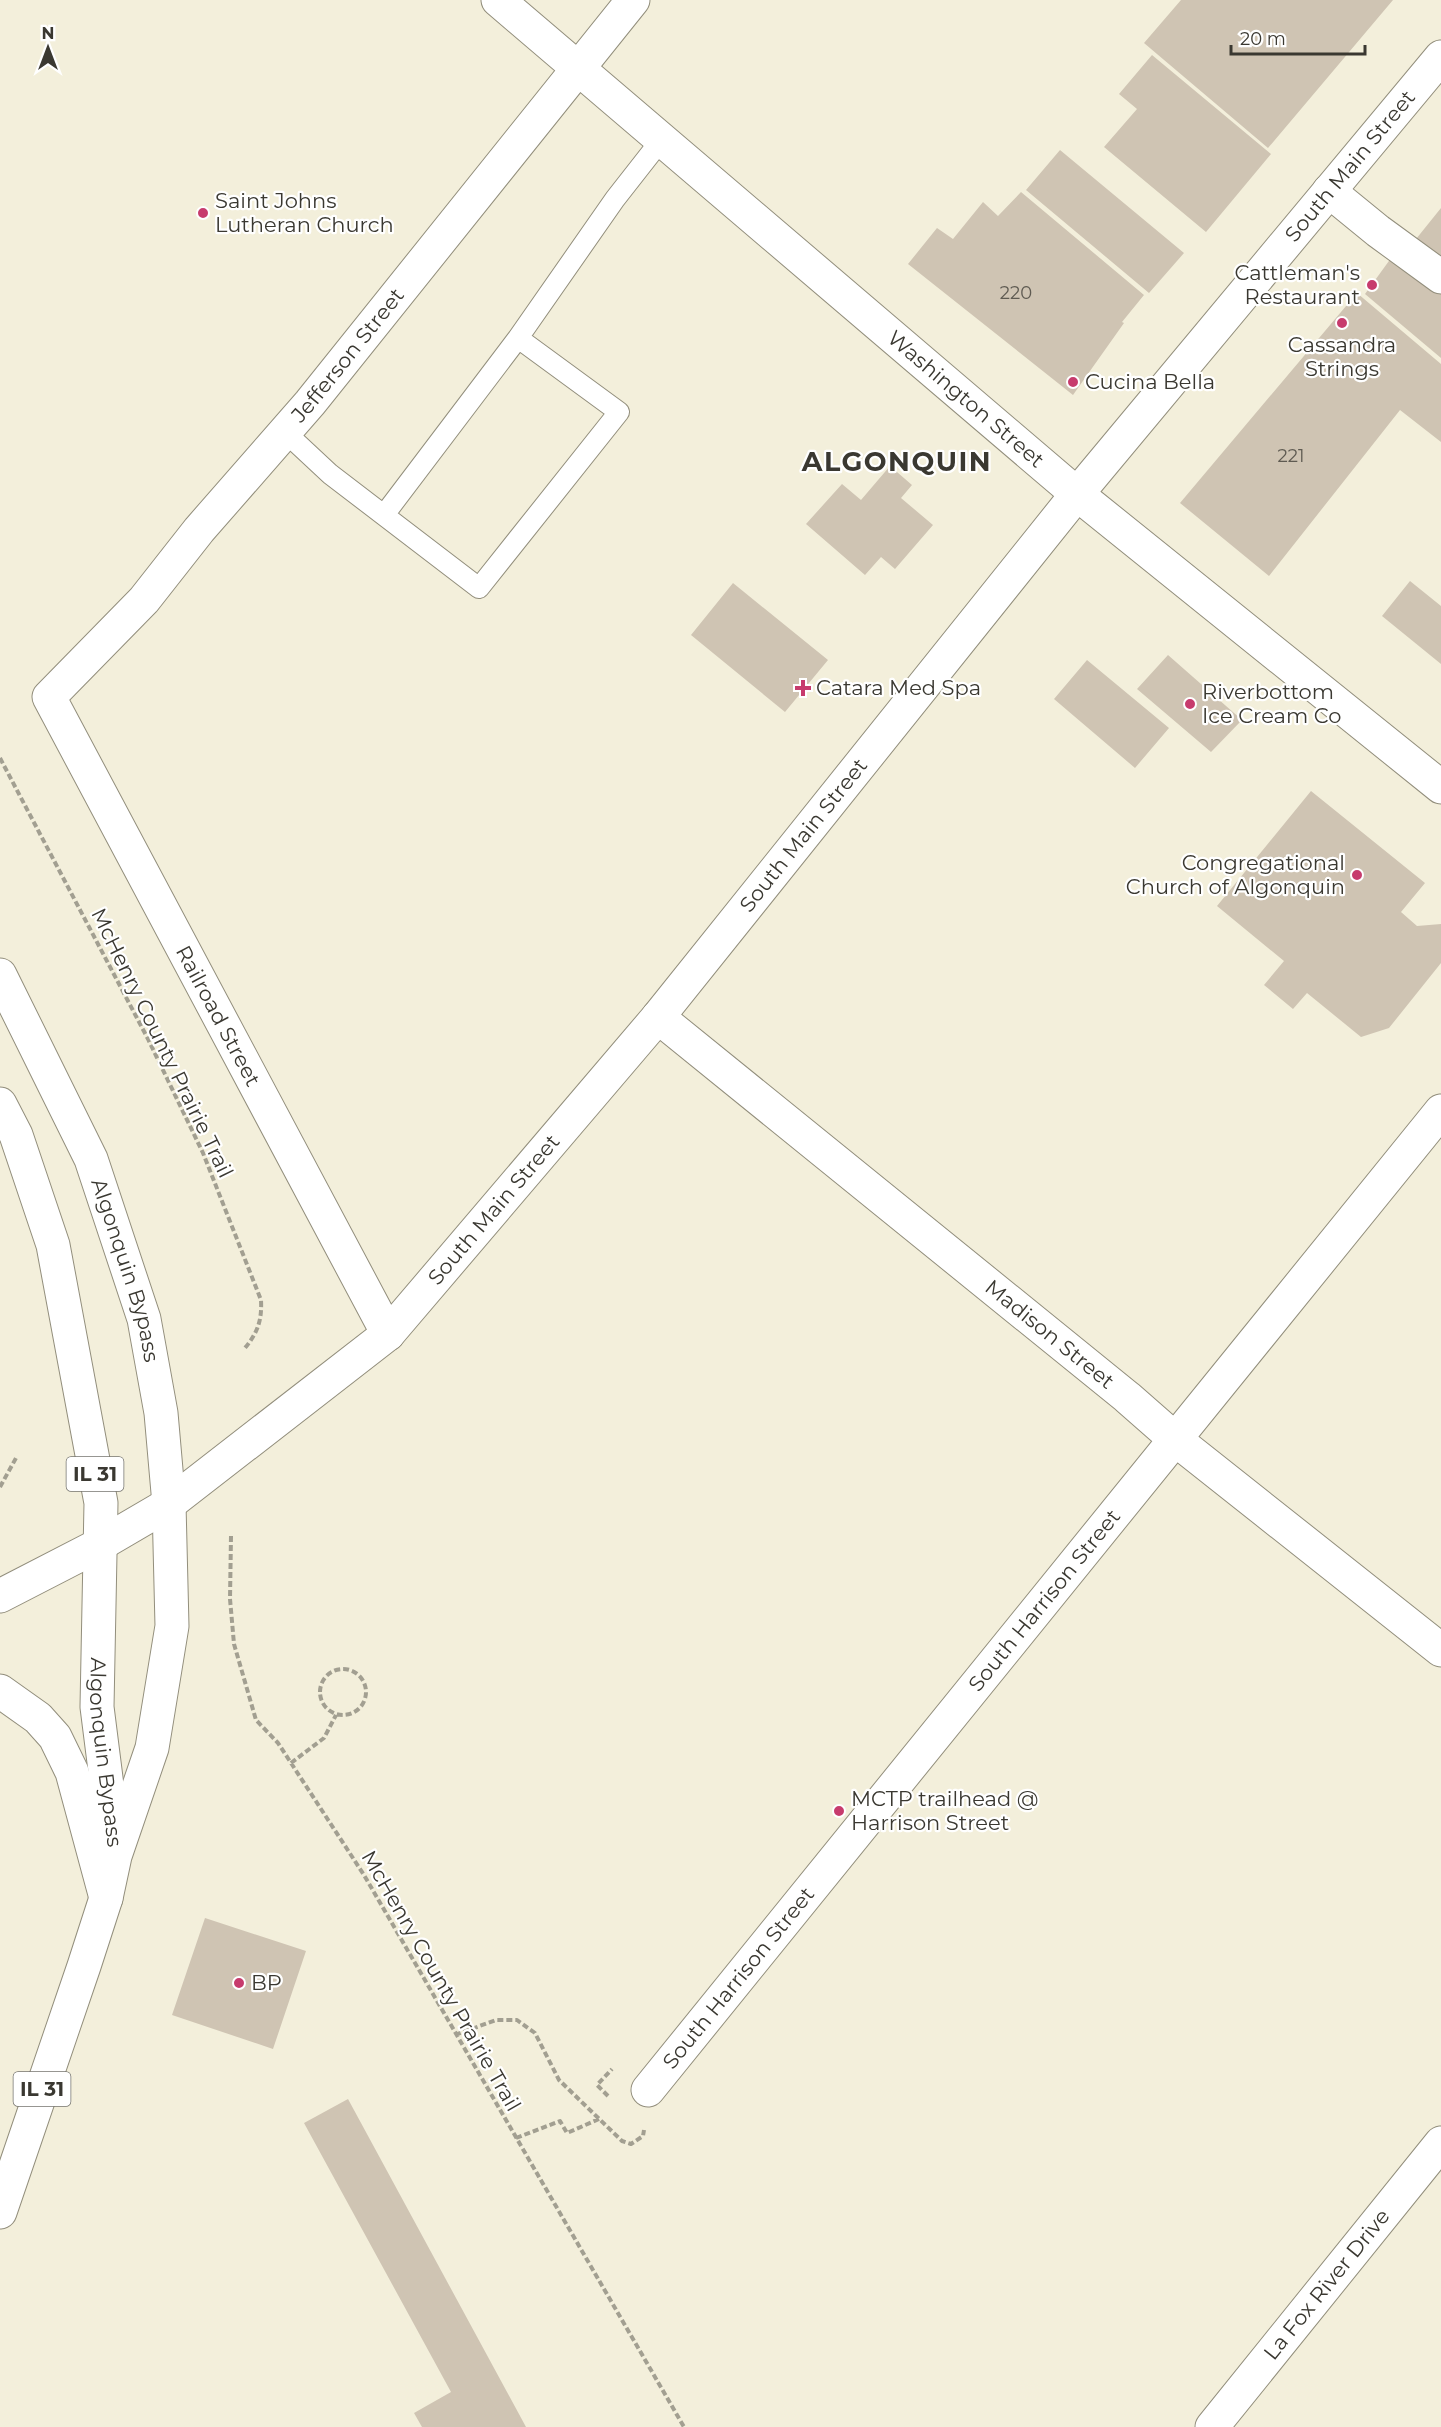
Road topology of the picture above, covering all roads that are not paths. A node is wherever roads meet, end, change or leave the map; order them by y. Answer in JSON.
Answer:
{"nodes":[{"id":1,"x":498,"y":0,"type":"edge"},
{"id":2,"x":633,"y":0,"type":"edge"},
{"id":3,"x":1441,"y":57,"type":"edge"},
{"id":4,"x":579,"y":67,"type":"junction"},
{"id":5,"x":662,"y":138,"type":"junction"},
{"id":6,"x":1329,"y":190,"type":"junction"},
{"id":7,"x":1441,"y":277,"type":"edge"},
{"id":8,"x":518,"y":338,"type":"junction"},
{"id":9,"x":285,"y":432,"type":"junction"},
{"id":10,"x":1077,"y":494,"type":"junction"},
{"id":11,"x":384,"y":515,"type":"junction"},
{"id":12,"x":49,"y":697,"type":"joint"},
{"id":13,"x":1441,"y":787,"type":"edge"},
{"id":14,"x":0,"y":975,"type":"edge"},
{"id":15,"x":658,"y":1017,"type":"junction"},
{"id":16,"x":0,"y":1104,"type":"edge"},
{"id":17,"x":1441,"y":1111,"type":"edge"},
{"id":18,"x":388,"y":1334,"type":"junction"},
{"id":19,"x":1176,"y":1440,"type":"junction"},
{"id":20,"x":169,"y":1504,"type":"junction"},
{"id":21,"x":99,"y":1545,"type":"junction"},
{"id":22,"x":0,"y":1596,"type":"edge"},
{"id":23,"x":1441,"y":1650,"type":"edge"},
{"id":24,"x":0,"y":1691,"type":"edge"},
{"id":25,"x":116,"y":1856,"type":"junction"},
{"id":26,"x":106,"y":1898,"type":"junction"},
{"id":27,"x":648,"y":2090,"type":"road end"},
{"id":28,"x":1441,"y":2143,"type":"edge"},
{"id":29,"x":0,"y":2212,"type":"edge"},
{"id":30,"x":1212,"y":2427,"type":"edge"}],
"edges":[{"from":1,"to":4,"type":"street","name":"Washington Street"},
{"from":2,"to":4,"type":"street","name":"Jefferson Street"},
{"from":3,"to":6,"type":"street","name":"South Main Street"},
{"from":4,"to":5,"type":"street","name":"Washington Street"},
{"from":4,"to":9,"type":"street","name":"Jefferson Street"},
{"from":5,"to":8,"type":"lane"},
{"from":5,"to":10,"type":"street","name":"Washington Street"},
{"from":6,"to":7,"type":"street"},
{"from":6,"to":10,"type":"street","name":"South Main Street"},
{"from":8,"to":11,"type":"lane"},
{"from":8,"to":11,"type":"lane"},
{"from":9,"to":11,"type":"lane"},
{"from":9,"to":12,"type":"street","name":"Jefferson Street"},
{"from":10,"to":13,"type":"street","name":"Washington Street"},
{"from":10,"to":15,"type":"street","name":"South Main Street"},
{"from":12,"to":18,"type":"street","name":"Railroad Street"},
{"from":14,"to":20,"type":"street","name":"Algonquin Bypass","number":"IL 31"},
{"from":15,"to":18,"type":"street","name":"South Main Street"},
{"from":15,"to":19,"type":"street","name":"Madison Street"},
{"from":16,"to":21,"type":"street","name":"Algonquin Bypass","number":"IL 31"},
{"from":17,"to":19,"type":"street","name":"South Harrison Street"},
{"from":18,"to":20,"type":"street","name":"South Main Street"},
{"from":19,"to":23,"type":"street","name":"Madison Street"},
{"from":19,"to":27,"type":"street","name":"South Harrison Street"},
{"from":20,"to":21,"type":"street","name":"South Main Street"},
{"from":20,"to":25,"type":"street","name":"Algonquin Bypass","number":"IL 31"},
{"from":21,"to":22,"type":"street","name":"South Main Street"},
{"from":21,"to":25,"type":"street","name":"Algonquin Bypass","number":"IL 31"},
{"from":24,"to":26,"type":"street"},
{"from":25,"to":26,"type":"street","number":"IL 31"},
{"from":26,"to":29,"type":"street","number":"IL 31"},
{"from":28,"to":30,"type":"street","name":"La Fox River Drive"}]}
